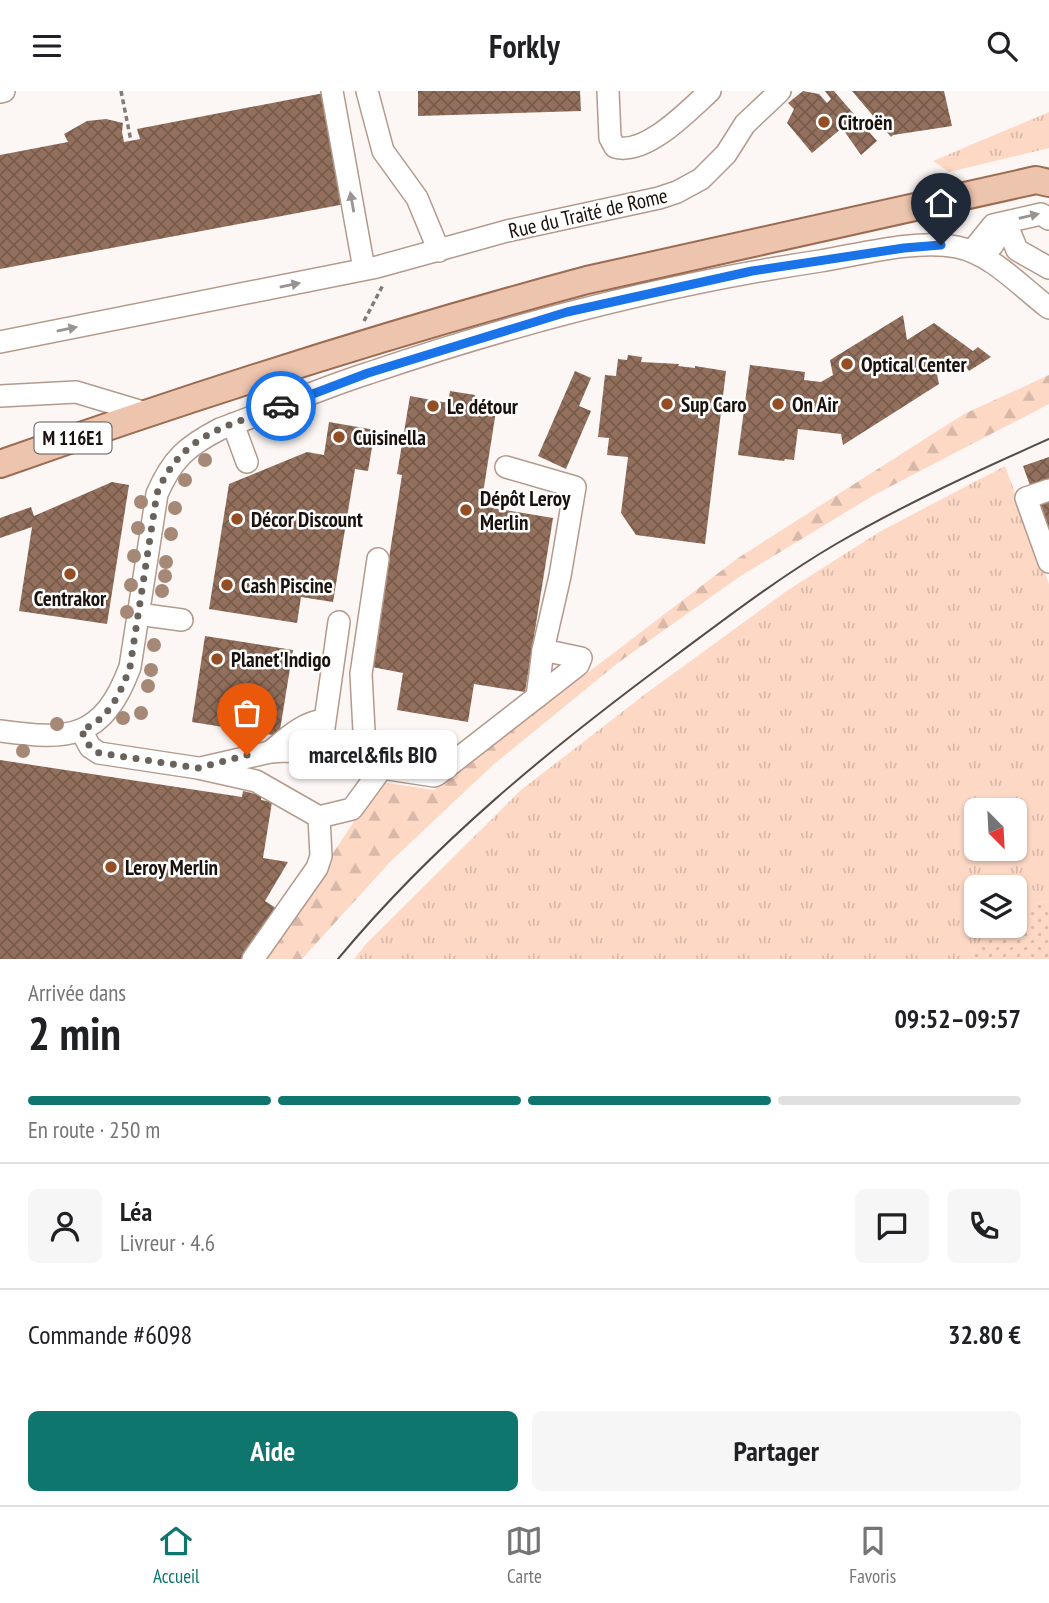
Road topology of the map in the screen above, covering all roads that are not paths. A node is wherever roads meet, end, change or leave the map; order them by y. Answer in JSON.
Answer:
{"nodes":[{"id":1,"x":332,"y":91,"type":"edge"},
{"id":2,"x":367,"y":91,"type":"edge"},
{"id":3,"x":608,"y":91,"type":"edge"},
{"id":4,"x":710,"y":91,"type":"edge"},
{"id":5,"x":780,"y":91,"type":"edge"},
{"id":6,"x":1045,"y":177,"type":"edge"},
{"id":7,"x":1049,"y":219,"type":"edge"},
{"id":8,"x":439,"y":251,"type":"junction"},
{"id":9,"x":978,"y":255,"type":"junction"},
{"id":10,"x":378,"y":267,"type":"junction"},
{"id":11,"x":1049,"y":268,"type":"edge"},
{"id":12,"x":1049,"y":308,"type":"edge"},
{"id":13,"x":0,"y":342,"type":"edge"},
{"id":14,"x":0,"y":396,"type":"edge"},
{"id":15,"x":146,"y":413,"type":"junction"},
{"id":16,"x":233,"y":424,"type":"junction"},
{"id":17,"x":247,"y":462,"type":"dead end"},
{"id":18,"x":0,"y":464,"type":"edge"},
{"id":19,"x":506,"y":467,"type":"dead end"},
{"id":20,"x":1049,"y":490,"type":"edge"},
{"id":21,"x":1045,"y":541,"type":"edge"},
{"id":22,"x":378,"y":559,"type":"dead end"},
{"id":23,"x":1049,"y":562,"type":"edge"},
{"id":24,"x":138,"y":614,"type":"junction"},
{"id":25,"x":181,"y":620,"type":"dead end"},
{"id":26,"x":339,"y":622,"type":"dead end"},
{"id":27,"x":543,"y":650,"type":"junction"},
{"id":28,"x":537,"y":697,"type":"junction"},
{"id":29,"x":324,"y":720,"type":"junction"},
{"id":30,"x":81,"y":730,"type":"junction"},
{"id":31,"x":0,"y":731,"type":"edge"},
{"id":32,"x":270,"y":752,"type":"junction"},
{"id":33,"x":198,"y":768,"type":"junction"},
{"id":34,"x":382,"y":768,"type":"junction"},
{"id":35,"x":319,"y":817,"type":"junction"},
{"id":36,"x":253,"y":959,"type":"edge"}],
"edges":[{"from":10,"to":1,"type":"street","one_way":true},
{"from":2,"to":8,"type":"street"},
{"from":3,"to":4,"type":"street"},
{"from":5,"to":8,"type":"street","name":"Rue du Traité de Rome"},
{"from":6,"to":15,"type":"main road","number":"M 116E1"},
{"from":9,"to":7,"type":"street","one_way":true},
{"from":8,"to":10,"type":"street","name":"Rue du Traité de Rome"},
{"from":9,"to":11,"type":"street"},
{"from":9,"to":12,"type":"street"},
{"from":9,"to":16,"type":"street"},
{"from":13,"to":10,"type":"street","name":"Rue du Traité de Rome","one_way":true},
{"from":14,"to":15,"type":"street"},
{"from":15,"to":18,"type":"main road","number":"M 116E1"},
{"from":16,"to":17,"type":"street"},
{"from":16,"to":24,"type":"street"},
{"from":19,"to":27,"type":"street"},
{"from":20,"to":21,"type":"street"},
{"from":21,"to":23,"type":"street"},
{"from":22,"to":34,"type":"street"},
{"from":24,"to":25,"type":"street"},
{"from":24,"to":30,"type":"street"},
{"from":26,"to":29,"type":"street"},
{"from":27,"to":28,"type":"street"},
{"from":27,"to":28,"type":"street"},
{"from":28,"to":34,"type":"street"},
{"from":29,"to":32,"type":"street"},
{"from":29,"to":32,"type":"street"},
{"from":30,"to":31,"type":"street"},
{"from":30,"to":33,"type":"street"},
{"from":32,"to":33,"type":"street"},
{"from":33,"to":35,"type":"street"},
{"from":34,"to":35,"type":"street"},
{"from":35,"to":36,"type":"street"}]}
